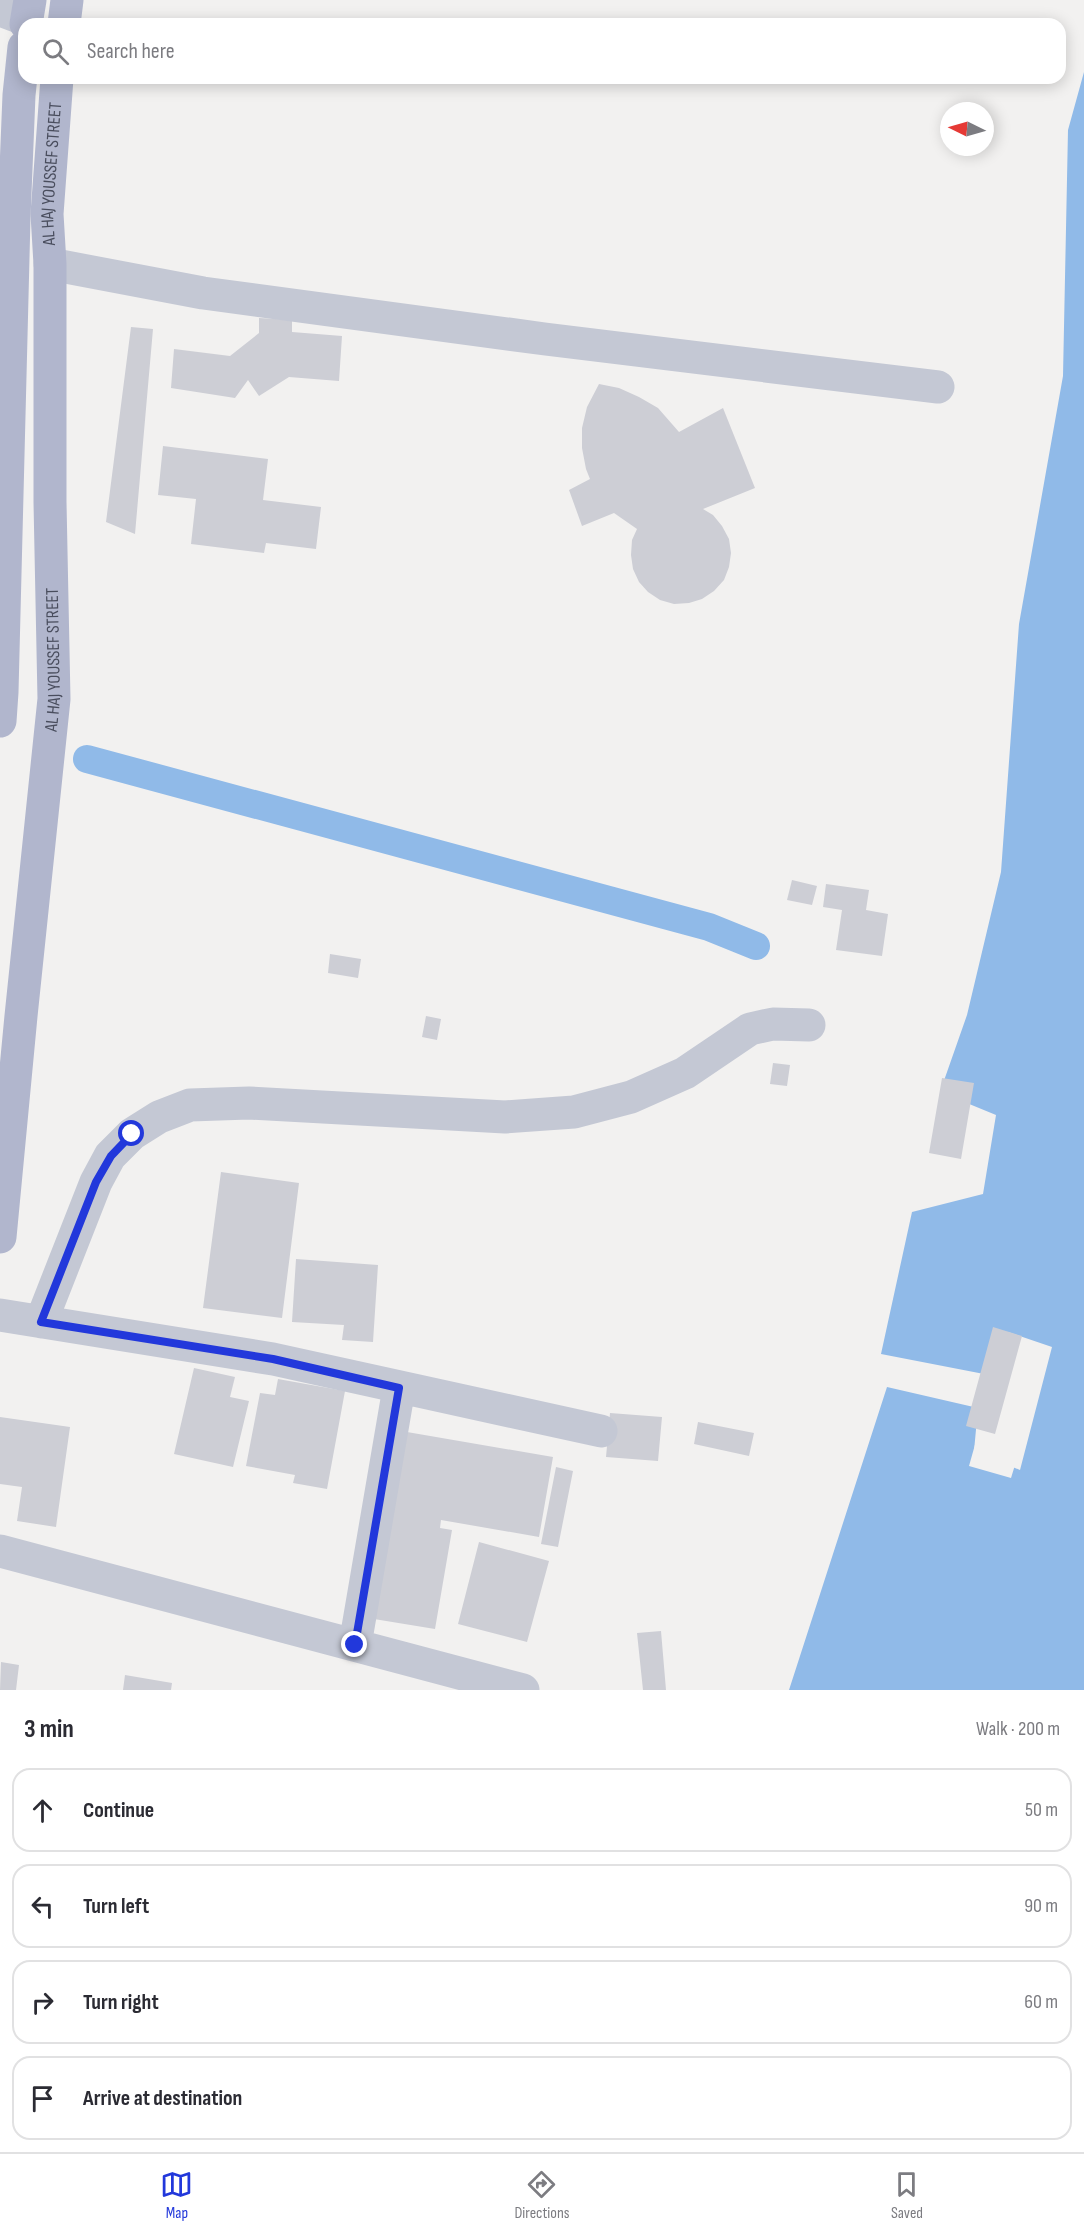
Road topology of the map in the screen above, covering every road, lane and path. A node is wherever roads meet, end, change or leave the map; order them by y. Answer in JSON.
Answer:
{"nodes":[{"id":1,"x":67,"y":0,"type":"edge"},
{"id":2,"x":65,"y":18,"type":"edge"},
{"id":3,"x":19,"y":84,"type":"edge"},
{"id":4,"x":57,"y":84,"type":"edge"},
{"id":5,"x":50,"y":264,"type":"junction"},
{"id":6,"x":938,"y":387,"type":"dead end"},
{"id":7,"x":3,"y":581,"type":"edge"},
{"id":8,"x":0,"y":721,"type":"edge"},
{"id":9,"x":809,"y":1024,"type":"dead end"},
{"id":10,"x":0,"y":1237,"type":"edge"},
{"id":11,"x":0,"y":1315,"type":"edge"},
{"id":12,"x":41,"y":1322,"type":"junction"},
{"id":13,"x":399,"y":1388,"type":"junction"},
{"id":14,"x":601,"y":1431,"type":"dead end"},
{"id":15,"x":0,"y":1551,"type":"edge"},
{"id":16,"x":355,"y":1645,"type":"junction"},
{"id":17,"x":523,"y":1690,"type":"edge"}],
"edges":[{"from":1,"to":2,"type":"main road"},
{"from":3,"to":7,"type":"main road","name":"AL HAJ YOUSSEF STREET"},
{"from":4,"to":5,"type":"main road","name":"AL HAJ YOUSSEF STREET"},
{"from":5,"to":6,"type":"street"},
{"from":5,"to":10,"type":"main road","name":"AL HAJ YOUSSEF STREET"},
{"from":7,"to":8,"type":"main road","name":"AL HAJ YOUSSEF STREET"},
{"from":9,"to":12,"type":"street"},
{"from":11,"to":12,"type":"street"},
{"from":12,"to":13,"type":"street"},
{"from":13,"to":14,"type":"street"},
{"from":13,"to":16,"type":"street"},
{"from":15,"to":16,"type":"street"},
{"from":16,"to":17,"type":"street"}]}
